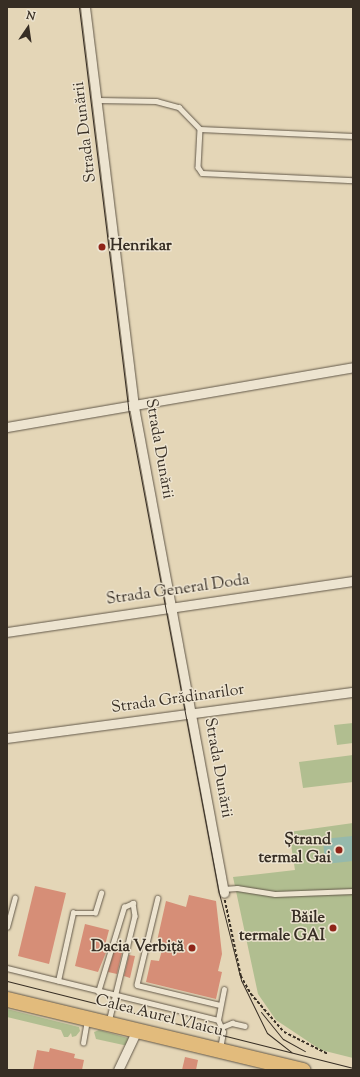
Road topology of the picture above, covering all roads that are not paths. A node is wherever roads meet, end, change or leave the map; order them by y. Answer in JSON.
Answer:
{"nodes":[{"id":1,"x":85,"y":7,"type":"edge"},
{"id":2,"x":98,"y":100,"type":"junction"},
{"id":3,"x":200,"y":130,"type":"junction"},
{"id":4,"x":353,"y":136,"type":"edge"},
{"id":5,"x":353,"y":180,"type":"edge"},
{"id":6,"x":353,"y":366,"type":"edge"},
{"id":7,"x":134,"y":407,"type":"junction"},
{"id":8,"x":7,"y":427,"type":"edge"},
{"id":9,"x":353,"y":581,"type":"edge"},
{"id":10,"x":173,"y":607,"type":"junction"},
{"id":11,"x":7,"y":632,"type":"edge"},
{"id":12,"x":353,"y":692,"type":"edge"},
{"id":13,"x":192,"y":713,"type":"junction"},
{"id":14,"x":7,"y":738,"type":"edge"},
{"id":15,"x":224,"y":891,"type":"joint"},
{"id":16,"x":353,"y":891,"type":"edge"},
{"id":17,"x":101,"y":894,"type":"dead end"},
{"id":18,"x":15,"y":898,"type":"dead end"},
{"id":19,"x":158,"y":898,"type":"dead end"},
{"id":20,"x":7,"y":928,"type":"edge"},
{"id":21,"x":7,"y":968,"type":"edge"},
{"id":22,"x":58,"y":981,"type":"junction"},
{"id":23,"x":224,"y":990,"type":"dead end"},
{"id":24,"x":98,"y":992,"type":"junction"},
{"id":25,"x":115,"y":996,"type":"junction"},
{"id":26,"x":7,"y":999,"type":"edge"},
{"id":27,"x":220,"y":1005,"type":"junction"},
{"id":28,"x":88,"y":1018,"type":"junction"},
{"id":29,"x":218,"y":1020,"type":"junction"},
{"id":30,"x":109,"y":1023,"type":"junction"},
{"id":31,"x":245,"y":1026,"type":"dead end"},
{"id":32,"x":222,"y":1027,"type":"junction"},
{"id":33,"x":137,"y":1030,"type":"junction"},
{"id":34,"x":83,"y":1042,"type":"dead end"},
{"id":35,"x":220,"y":1050,"type":"junction"},
{"id":36,"x":272,"y":1066,"type":"edge"},
{"id":37,"x":118,"y":1070,"type":"edge"},
{"id":38,"x":303,"y":1070,"type":"edge"}],
"edges":[{"from":1,"to":2,"type":"street","name":"Strada Dunării"},
{"from":2,"to":3,"type":"lane"},
{"from":2,"to":7,"type":"street","name":"Strada Dunării"},
{"from":3,"to":4,"type":"lane"},
{"from":3,"to":5,"type":"lane"},
{"from":6,"to":7,"type":"street"},
{"from":7,"to":8,"type":"street"},
{"from":7,"to":10,"type":"street","name":"Strada Dunării"},
{"from":9,"to":10,"type":"street","name":"Strada General Doda"},
{"from":10,"to":11,"type":"street","name":"Strada General Doda"},
{"from":10,"to":13,"type":"street","name":"Strada Dunării"},
{"from":12,"to":13,"type":"street","name":"Strada Grădinarilor"},
{"from":13,"to":14,"type":"street","name":"Strada Grădinarilor"},
{"from":13,"to":15,"type":"street","name":"Strada Dunării"},
{"from":15,"to":16,"type":"lane"},
{"from":17,"to":22,"type":"lane"},
{"from":18,"to":20,"type":"lane"},
{"from":19,"to":27,"type":"lane"},
{"from":21,"to":22,"type":"lane"},
{"from":22,"to":24,"type":"lane"},
{"from":23,"to":27,"type":"lane"},
{"from":24,"to":25,"type":"lane"},
{"from":24,"to":25,"type":"lane"},
{"from":25,"to":29,"type":"lane"},
{"from":25,"to":30,"type":"lane"},
{"from":26,"to":28,"type":"main road","name":"Calea Aurel Vlaicu"},
{"from":27,"to":29,"type":"lane"},
{"from":28,"to":30,"type":"main road","name":"Calea Aurel Vlaicu"},
{"from":28,"to":34,"type":"lane"},
{"from":29,"to":32,"type":"lane"},
{"from":30,"to":33,"type":"main road","name":"Calea Aurel Vlaicu"},
{"from":31,"to":32,"type":"lane"},
{"from":32,"to":35,"type":"lane"},
{"from":33,"to":35,"type":"main road","name":"Calea Aurel Vlaicu"},
{"from":33,"to":37,"type":"street"},
{"from":35,"to":36,"type":"main road","name":"Calea Aurel Vlaicu"},
{"from":36,"to":38,"type":"main road","name":"Calea Aurel Vlaicu"}]}
